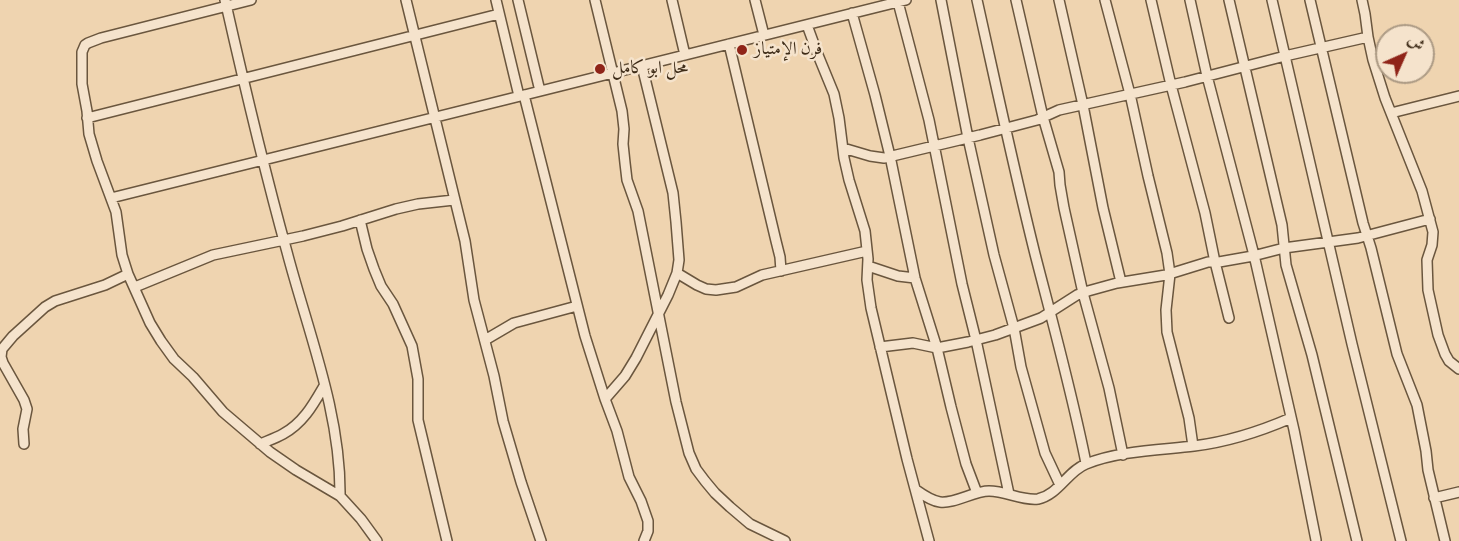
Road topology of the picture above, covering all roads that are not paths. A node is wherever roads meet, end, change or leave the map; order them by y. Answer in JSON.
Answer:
{"nodes":[{"id":1,"x":251,"y":0,"type":"edge"},
{"id":2,"x":406,"y":0,"type":"edge"},
{"id":3,"x":496,"y":0,"type":"edge"},
{"id":4,"x":518,"y":0,"type":"edge"},
{"id":5,"x":595,"y":0,"type":"edge"},
{"id":6,"x":672,"y":0,"type":"edge"},
{"id":7,"x":755,"y":0,"type":"edge"},
{"id":8,"x":941,"y":0,"type":"edge"},
{"id":9,"x":977,"y":0,"type":"edge"},
{"id":10,"x":1016,"y":0,"type":"edge"},
{"id":11,"x":1059,"y":0,"type":"edge"},
{"id":12,"x":1105,"y":0,"type":"edge"},
{"id":13,"x":1151,"y":0,"type":"edge"},
{"id":14,"x":1190,"y":0,"type":"edge"},
{"id":15,"x":1229,"y":0,"type":"edge"},
{"id":16,"x":1272,"y":0,"type":"edge"},
{"id":17,"x":1310,"y":0,"type":"edge"},
{"id":18,"x":1362,"y":0,"type":"edge"},
{"id":19,"x":902,"y":1,"type":"edge"},
{"id":20,"x":226,"y":3,"type":"edge"},
{"id":21,"x":499,"y":14,"type":"junction"},
{"id":22,"x":852,"y":14,"type":"junction"},
{"id":23,"x":807,"y":24,"type":"junction"},
{"id":24,"x":414,"y":35,"type":"junction"},
{"id":25,"x":764,"y":36,"type":"junction"},
{"id":26,"x":1368,"y":37,"type":"junction"},
{"id":27,"x":729,"y":44,"type":"junction"},
{"id":28,"x":1321,"y":48,"type":"junction"},
{"id":29,"x":685,"y":55,"type":"junction"},
{"id":30,"x":1285,"y":56,"type":"junction"},
{"id":31,"x":642,"y":66,"type":"junction"},
{"id":32,"x":1245,"y":67,"type":"junction"},
{"id":33,"x":612,"y":73,"type":"junction"},
{"id":34,"x":1207,"y":76,"type":"junction"},
{"id":35,"x":242,"y":79,"type":"junction"},
{"id":36,"x":1170,"y":85,"type":"junction"},
{"id":37,"x":540,"y":91,"type":"junction"},
{"id":38,"x":1130,"y":94,"type":"junction"},
{"id":39,"x":522,"y":96,"type":"junction"},
{"id":40,"x":1459,"y":96,"type":"edge"},
{"id":41,"x":1083,"y":105,"type":"junction"},
{"id":42,"x":1391,"y":113,"type":"junction"},
{"id":43,"x":1043,"y":117,"type":"junction"},
{"id":44,"x":87,"y":118,"type":"junction"},
{"id":45,"x":434,"y":118,"type":"junction"},
{"id":46,"x":1005,"y":128,"type":"junction"},
{"id":47,"x":968,"y":138,"type":"junction"},
{"id":48,"x":934,"y":146,"type":"junction"},
{"id":49,"x":843,"y":148,"type":"junction"},
{"id":50,"x":890,"y":156,"type":"junction"},
{"id":51,"x":263,"y":160,"type":"junction"},
{"id":52,"x":111,"y":198,"type":"junction"},
{"id":53,"x":454,"y":200,"type":"junction"},
{"id":54,"x":1430,"y":219,"type":"junction"},
{"id":55,"x":360,"y":220,"type":"junction"},
{"id":56,"x":1367,"y":236,"type":"junction"},
{"id":57,"x":284,"y":241,"type":"junction"},
{"id":58,"x":1328,"y":241,"type":"junction"},
{"id":59,"x":1284,"y":248,"type":"junction"},
{"id":60,"x":867,"y":251,"type":"junction"},
{"id":61,"x":1254,"y":255,"type":"junction"},
{"id":62,"x":1215,"y":262,"type":"junction"},
{"id":63,"x":868,"y":266,"type":"junction"},
{"id":64,"x":781,"y":271,"type":"junction"},
{"id":65,"x":676,"y":273,"type":"junction"},
{"id":66,"x":128,"y":274,"type":"junction"},
{"id":67,"x":1170,"y":274,"type":"junction"},
{"id":68,"x":915,"y":278,"type":"junction"},
{"id":69,"x":1121,"y":282,"type":"junction"},
{"id":70,"x":135,"y":288,"type":"junction"},
{"id":71,"x":1083,"y":293,"type":"junction"},
{"id":72,"x":577,"y":306,"type":"junction"},
{"id":73,"x":658,"y":312,"type":"junction"},
{"id":74,"x":1051,"y":313,"type":"junction"},
{"id":75,"x":1229,"y":318,"type":"dead end"},
{"id":76,"x":1014,"y":328,"type":"junction"},
{"id":77,"x":485,"y":340,"type":"junction"},
{"id":78,"x":976,"y":340,"type":"junction"},
{"id":79,"x":880,"y":347,"type":"junction"},
{"id":80,"x":937,"y":348,"type":"junction"},
{"id":81,"x":1459,"y":369,"type":"edge"},
{"id":82,"x":324,"y":386,"type":"junction"},
{"id":83,"x":605,"y":399,"type":"junction"},
{"id":84,"x":1291,"y":418,"type":"junction"},
{"id":85,"x":24,"y":444,"type":"dead end"},
{"id":86,"x":260,"y":444,"type":"junction"},
{"id":87,"x":1193,"y":446,"type":"junction"},
{"id":88,"x":1123,"y":455,"type":"junction"},
{"id":89,"x":1086,"y":463,"type":"junction"},
{"id":90,"x":1060,"y":485,"type":"junction"},
{"id":91,"x":916,"y":490,"type":"junction"},
{"id":92,"x":1459,"y":492,"type":"edge"},
{"id":93,"x":977,"y":493,"type":"junction"},
{"id":94,"x":1009,"y":494,"type":"junction"},
{"id":95,"x":340,"y":496,"type":"junction"},
{"id":96,"x":1434,"y":498,"type":"junction"},
{"id":97,"x":1316,"y":540,"type":"edge"},
{"id":98,"x":377,"y":541,"type":"edge"},
{"id":99,"x":447,"y":541,"type":"edge"},
{"id":100,"x":541,"y":541,"type":"edge"},
{"id":101,"x":644,"y":541,"type":"edge"},
{"id":102,"x":785,"y":541,"type":"edge"},
{"id":103,"x":929,"y":541,"type":"edge"},
{"id":104,"x":1357,"y":541,"type":"edge"},
{"id":105,"x":1401,"y":541,"type":"edge"},
{"id":106,"x":1445,"y":541,"type":"edge"}],
"edges":[{"from":1,"to":20,"type":"street"},
{"from":2,"to":24,"type":"street"},
{"from":3,"to":21,"type":"street"},
{"from":4,"to":37,"type":"street"},
{"from":5,"to":33,"type":"street"},
{"from":6,"to":29,"type":"street"},
{"from":7,"to":25,"type":"street"},
{"from":8,"to":47,"type":"street"},
{"from":9,"to":46,"type":"street"},
{"from":10,"to":43,"type":"street"},
{"from":11,"to":41,"type":"street"},
{"from":12,"to":38,"type":"street"},
{"from":13,"to":36,"type":"street"},
{"from":14,"to":34,"type":"street"},
{"from":15,"to":32,"type":"street"},
{"from":16,"to":30,"type":"street"},
{"from":17,"to":28,"type":"street"},
{"from":18,"to":26,"type":"street"},
{"from":19,"to":22,"type":"street"},
{"from":19,"to":48,"type":"street"},
{"from":20,"to":35,"type":"street"},
{"from":20,"to":44,"type":"street"},
{"from":21,"to":24,"type":"street"},
{"from":21,"to":39,"type":"street"},
{"from":22,"to":23,"type":"street"},
{"from":22,"to":50,"type":"street"},
{"from":23,"to":25,"type":"street"},
{"from":23,"to":49,"type":"street"},
{"from":24,"to":35,"type":"street"},
{"from":24,"to":45,"type":"street"},
{"from":25,"to":27,"type":"street"},
{"from":26,"to":28,"type":"street"},
{"from":26,"to":42,"type":"street"},
{"from":27,"to":29,"type":"street"},
{"from":27,"to":64,"type":"street"},
{"from":28,"to":30,"type":"street"},
{"from":28,"to":56,"type":"street"},
{"from":29,"to":31,"type":"street"},
{"from":30,"to":32,"type":"street"},
{"from":30,"to":58,"type":"street"},
{"from":31,"to":33,"type":"street"},
{"from":31,"to":65,"type":"street"},
{"from":32,"to":34,"type":"street"},
{"from":32,"to":59,"type":"street"},
{"from":33,"to":37,"type":"street"},
{"from":33,"to":73,"type":"street"},
{"from":34,"to":36,"type":"street"},
{"from":34,"to":61,"type":"street"},
{"from":35,"to":44,"type":"street"},
{"from":35,"to":51,"type":"street"},
{"from":36,"to":38,"type":"street"},
{"from":36,"to":62,"type":"street"},
{"from":37,"to":39,"type":"street"},
{"from":38,"to":41,"type":"street"},
{"from":38,"to":67,"type":"street"},
{"from":39,"to":45,"type":"street"},
{"from":39,"to":72,"type":"street"},
{"from":40,"to":42,"type":"street"},
{"from":41,"to":43,"type":"street"},
{"from":41,"to":69,"type":"street"},
{"from":42,"to":54,"type":"street"},
{"from":43,"to":46,"type":"street"},
{"from":43,"to":71,"type":"street"},
{"from":44,"to":52,"type":"street"},
{"from":45,"to":51,"type":"street"},
{"from":45,"to":53,"type":"street"},
{"from":46,"to":47,"type":"street"},
{"from":46,"to":74,"type":"street"},
{"from":47,"to":48,"type":"street"},
{"from":47,"to":76,"type":"street"},
{"from":48,"to":50,"type":"street"},
{"from":48,"to":78,"type":"street"},
{"from":49,"to":50,"type":"street"},
{"from":49,"to":60,"type":"street"},
{"from":50,"to":68,"type":"street"},
{"from":51,"to":52,"type":"street"},
{"from":51,"to":57,"type":"street"},
{"from":52,"to":66,"type":"street"},
{"from":53,"to":55,"type":"street"},
{"from":53,"to":77,"type":"street"},
{"from":54,"to":56,"type":"street"},
{"from":54,"to":81,"type":"street"},
{"from":55,"to":57,"type":"street"},
{"from":55,"to":99,"type":"street"},
{"from":56,"to":58,"type":"street"},
{"from":56,"to":96,"type":"street"},
{"from":57,"to":70,"type":"street"},
{"from":57,"to":82,"type":"street"},
{"from":58,"to":59,"type":"street"},
{"from":58,"to":105,"type":"street"},
{"from":59,"to":61,"type":"street"},
{"from":59,"to":104,"type":"street"},
{"from":60,"to":63,"type":"street"},
{"from":60,"to":64,"type":"street"},
{"from":61,"to":62,"type":"street"},
{"from":61,"to":84,"type":"street"},
{"from":62,"to":67,"type":"street"},
{"from":62,"to":75,"type":"street"},
{"from":63,"to":68,"type":"street"},
{"from":63,"to":79,"type":"street"},
{"from":64,"to":65,"type":"street"},
{"from":65,"to":73,"type":"street"},
{"from":66,"to":70,"type":"street"},
{"from":66,"to":85,"type":"street"},
{"from":67,"to":69,"type":"street"},
{"from":67,"to":87,"type":"street"},
{"from":68,"to":80,"type":"street"},
{"from":69,"to":71,"type":"street"},
{"from":70,"to":86,"type":"street"},
{"from":71,"to":74,"type":"street"},
{"from":71,"to":88,"type":"street"},
{"from":72,"to":77,"type":"street"},
{"from":72,"to":83,"type":"street"},
{"from":73,"to":83,"type":"street"},
{"from":73,"to":102,"type":"street"},
{"from":74,"to":76,"type":"street"},
{"from":74,"to":89,"type":"street"},
{"from":76,"to":78,"type":"street"},
{"from":76,"to":90,"type":"street"},
{"from":77,"to":100,"type":"street"},
{"from":78,"to":80,"type":"street"},
{"from":78,"to":94,"type":"street"},
{"from":79,"to":80,"type":"street"},
{"from":79,"to":91,"type":"street"},
{"from":80,"to":93,"type":"street"},
{"from":82,"to":86,"type":"street"},
{"from":82,"to":95,"type":"street"},
{"from":83,"to":101,"type":"street"},
{"from":84,"to":87,"type":"street"},
{"from":84,"to":97,"type":"street"},
{"from":86,"to":95,"type":"street"},
{"from":87,"to":88,"type":"street"},
{"from":88,"to":89,"type":"street"},
{"from":89,"to":90,"type":"street"},
{"from":90,"to":94,"type":"street"},
{"from":91,"to":93,"type":"street"},
{"from":91,"to":103,"type":"street"},
{"from":92,"to":96,"type":"street"},
{"from":93,"to":94,"type":"street"},
{"from":95,"to":98,"type":"street"},
{"from":96,"to":106,"type":"street"}]}
